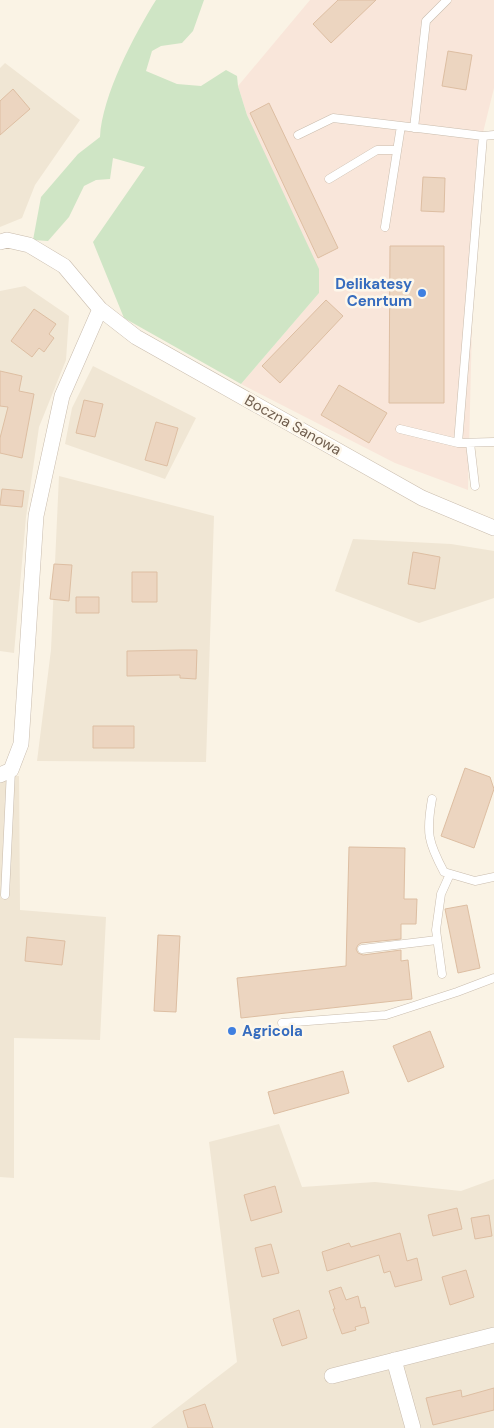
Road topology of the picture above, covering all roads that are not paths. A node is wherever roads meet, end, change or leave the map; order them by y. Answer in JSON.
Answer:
{"nodes":[{"id":1,"x":447,"y":0,"type":"edge"},
{"id":2,"x":401,"y":126,"type":"junction"},
{"id":3,"x":414,"y":128,"type":"junction"},
{"id":4,"x":298,"y":135,"type":"dead end"},
{"id":5,"x":494,"y":135,"type":"edge"},
{"id":6,"x":482,"y":136,"type":"junction"},
{"id":7,"x":397,"y":150,"type":"junction"},
{"id":8,"x":329,"y":179,"type":"dead end"},
{"id":9,"x":384,"y":227,"type":"dead end"},
{"id":10,"x":0,"y":242,"type":"edge"},
{"id":11,"x":100,"y":308,"type":"junction"},
{"id":12,"x":400,"y":429,"type":"dead end"},
{"id":13,"x":494,"y":442,"type":"edge"},
{"id":14,"x":458,"y":443,"type":"junction"},
{"id":15,"x":470,"y":443,"type":"junction"},
{"id":16,"x":475,"y":486,"type":"dead end"},
{"id":17,"x":494,"y":528,"type":"edge"},
{"id":18,"x":6,"y":772,"type":"edge"},
{"id":19,"x":432,"y":800,"type":"dead end"},
{"id":20,"x":450,"y":874,"type":"junction"},
{"id":21,"x":494,"y":877,"type":"edge"},
{"id":22,"x":5,"y":896,"type":"dead end"},
{"id":23,"x":437,"y":940,"type":"junction"},
{"id":24,"x":362,"y":949,"type":"dead end"},
{"id":25,"x":442,"y":974,"type":"dead end"},
{"id":26,"x":494,"y":978,"type":"edge"},
{"id":27,"x":282,"y":1023,"type":"dead end"},
{"id":28,"x":494,"y":1335,"type":"edge"},
{"id":29,"x":394,"y":1360,"type":"junction"},
{"id":30,"x":332,"y":1376,"type":"dead end"},
{"id":31,"x":413,"y":1428,"type":"edge"}],
"edges":[{"from":1,"to":3,"type":"lane"},
{"from":2,"to":3,"type":"lane"},
{"from":2,"to":4,"type":"lane"},
{"from":2,"to":7,"type":"lane"},
{"from":3,"to":6,"type":"lane"},
{"from":5,"to":6,"type":"lane"},
{"from":6,"to":14,"type":"lane"},
{"from":7,"to":8,"type":"lane"},
{"from":7,"to":9,"type":"lane"},
{"from":10,"to":11,"type":"street","name":"Boczna Sanowa"},
{"from":11,"to":17,"type":"street","name":"Boczna Sanowa"},
{"from":11,"to":18,"type":"street"},
{"from":12,"to":14,"type":"lane"},
{"from":13,"to":15,"type":"lane"},
{"from":14,"to":15,"type":"lane"},
{"from":15,"to":16,"type":"lane"},
{"from":18,"to":22,"type":"lane"},
{"from":19,"to":20,"type":"lane"},
{"from":20,"to":21,"type":"lane"},
{"from":20,"to":23,"type":"lane"},
{"from":23,"to":24,"type":"lane"},
{"from":23,"to":25,"type":"lane"},
{"from":26,"to":27,"type":"lane"},
{"from":28,"to":29,"type":"street"},
{"from":29,"to":30,"type":"street"},
{"from":29,"to":31,"type":"street"}]}
